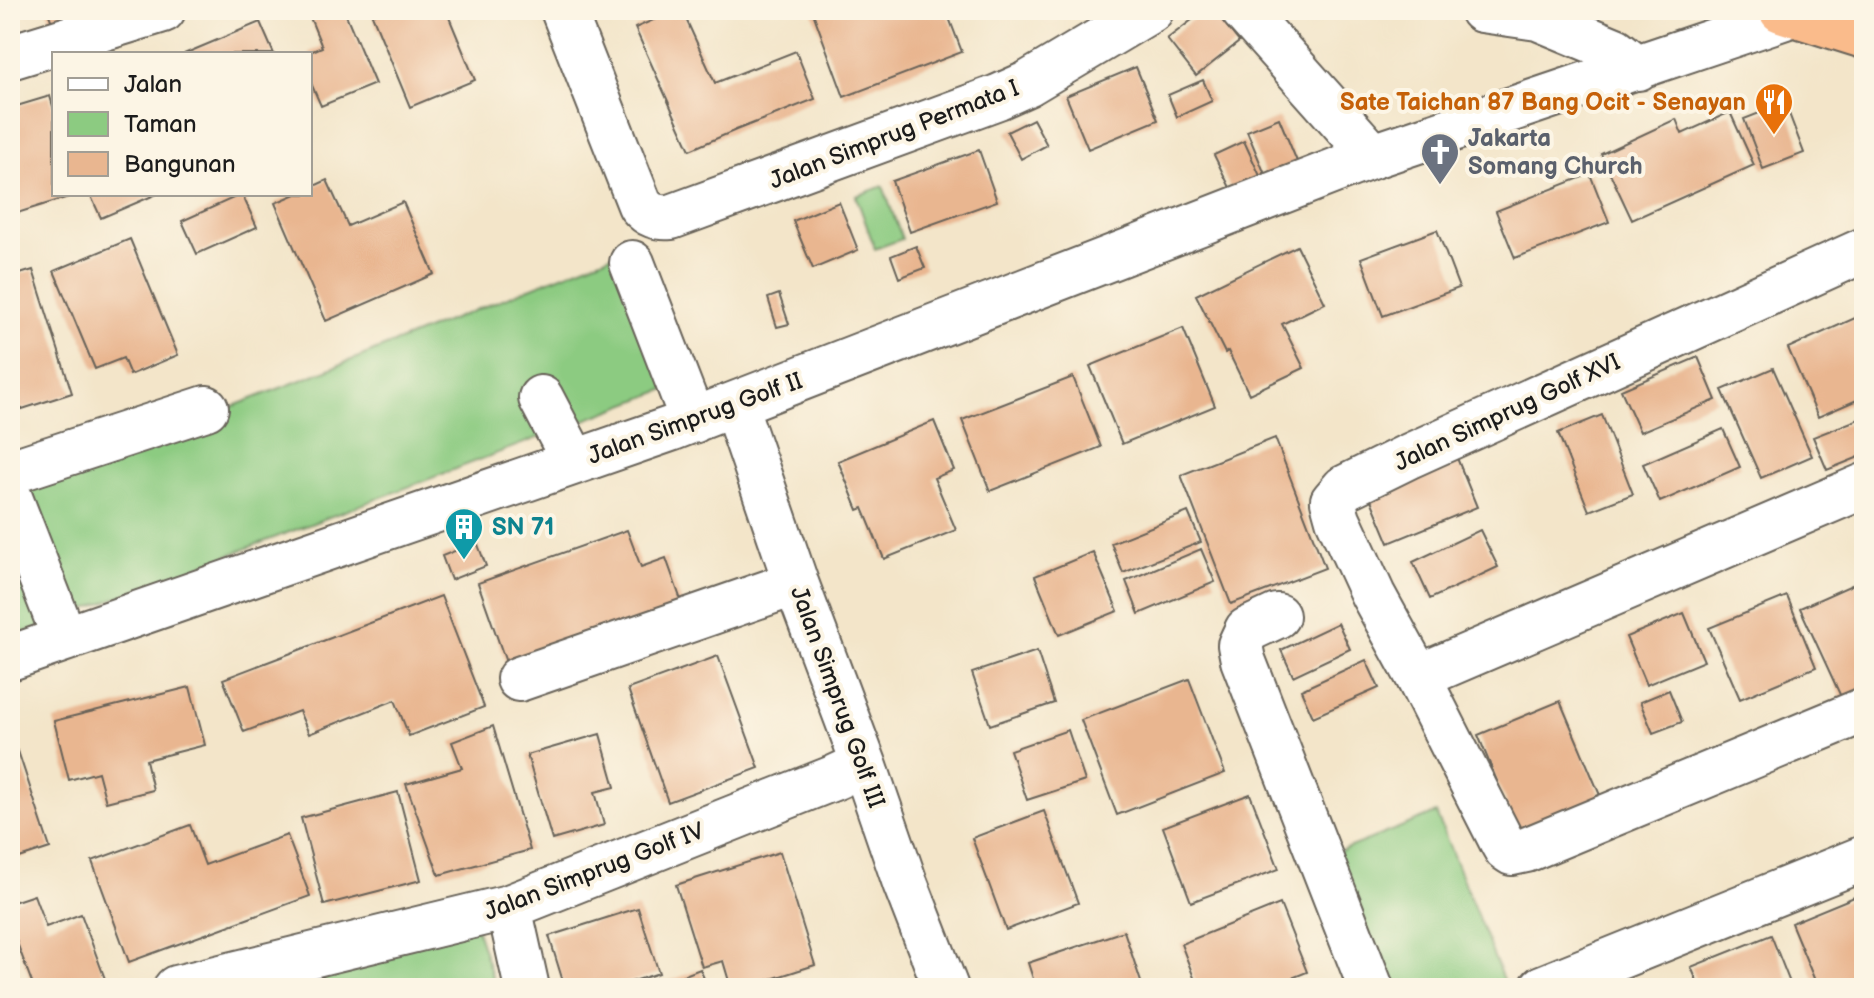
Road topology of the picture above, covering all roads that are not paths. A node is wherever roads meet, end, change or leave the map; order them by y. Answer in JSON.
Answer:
{"nodes":[{"id":1,"x":163,"y":10,"type":"edge"},
{"id":2,"x":563,"y":10,"type":"edge"},
{"id":3,"x":1151,"y":10,"type":"edge"},
{"id":4,"x":1243,"y":10,"type":"edge"},
{"id":5,"x":1482,"y":10,"type":"edge"},
{"id":6,"x":1786,"y":12,"type":"edge"},
{"id":7,"x":1864,"y":36,"type":"edge"},
{"id":8,"x":10,"y":57,"type":"edge"},
{"id":9,"x":1638,"y":68,"type":"junction"},
{"id":10,"x":1373,"y":156,"type":"junction"},
{"id":11,"x":1864,"y":250,"type":"edge"},
{"id":12,"x":632,"y":263,"type":"dead end"},
{"id":13,"x":541,"y":398,"type":"dead end"},
{"id":14,"x":735,"y":405,"type":"junction"},
{"id":15,"x":206,"y":408,"type":"dead end"},
{"id":16,"x":693,"y":421,"type":"junction"},
{"id":17,"x":574,"y":461,"type":"junction"},
{"id":18,"x":10,"y":472,"type":"edge"},
{"id":19,"x":1864,"y":486,"type":"edge"},
{"id":20,"x":10,"y":498,"type":"edge"},
{"id":21,"x":796,"y":583,"type":"junction"},
{"id":22,"x":1277,"y":616,"type":"dead end"},
{"id":23,"x":65,"y":639,"type":"junction"},
{"id":24,"x":10,"y":658,"type":"edge"},
{"id":25,"x":1418,"y":677,"type":"junction"},
{"id":26,"x":519,"y":679,"type":"dead end"},
{"id":27,"x":1864,"y":710,"type":"edge"},
{"id":28,"x":864,"y":764,"type":"junction"},
{"id":29,"x":1864,"y":858,"type":"edge"},
{"id":30,"x":509,"y":907,"type":"junction"},
{"id":31,"x":182,"y":987,"type":"edge"},
{"id":32,"x":527,"y":988,"type":"edge"},
{"id":33,"x":946,"y":988,"type":"edge"},
{"id":34,"x":1371,"y":988,"type":"edge"},
{"id":35,"x":1542,"y":988,"type":"edge"}],
"edges":[{"from":1,"to":8,"type":"street"},
{"from":2,"to":3,"type":"street","name":"Jalan Simprug Permata I"},
{"from":4,"to":10,"type":"street"},
{"from":5,"to":9,"type":"street"},
{"from":6,"to":7,"type":"highway"},
{"from":6,"to":9,"type":"street","name":"Jalan Simprug Golf II"},
{"from":9,"to":10,"type":"street","name":"Jalan Simprug Golf II"},
{"from":10,"to":14,"type":"street","name":"Jalan Simprug Golf II"},
{"from":11,"to":25,"type":"street","name":"Jalan Simprug Golf XVI"},
{"from":12,"to":16,"type":"street"},
{"from":13,"to":17,"type":"street"},
{"from":14,"to":16,"type":"street","name":"Jalan Simprug Golf II"},
{"from":14,"to":21,"type":"street","name":"Jalan Simprug Golf III"},
{"from":15,"to":18,"type":"street"},
{"from":16,"to":17,"type":"street","name":"Jalan Simprug Golf II"},
{"from":17,"to":23,"type":"street","name":"Jalan Simprug Golf II"},
{"from":19,"to":25,"type":"street"},
{"from":20,"to":23,"type":"street"},
{"from":21,"to":26,"type":"street"},
{"from":21,"to":28,"type":"street","name":"Jalan Simprug Golf III"},
{"from":22,"to":34,"type":"street"},
{"from":23,"to":24,"type":"street","name":"Jalan Simprug Golf II"},
{"from":25,"to":27,"type":"street"},
{"from":28,"to":30,"type":"street","name":"Jalan Simprug Golf IV"},
{"from":28,"to":33,"type":"street","name":"Jalan Simprug Golf III"},
{"from":29,"to":35,"type":"street"},
{"from":30,"to":31,"type":"street","name":"Jalan Simprug Golf IV"},
{"from":30,"to":32,"type":"street"}]}
